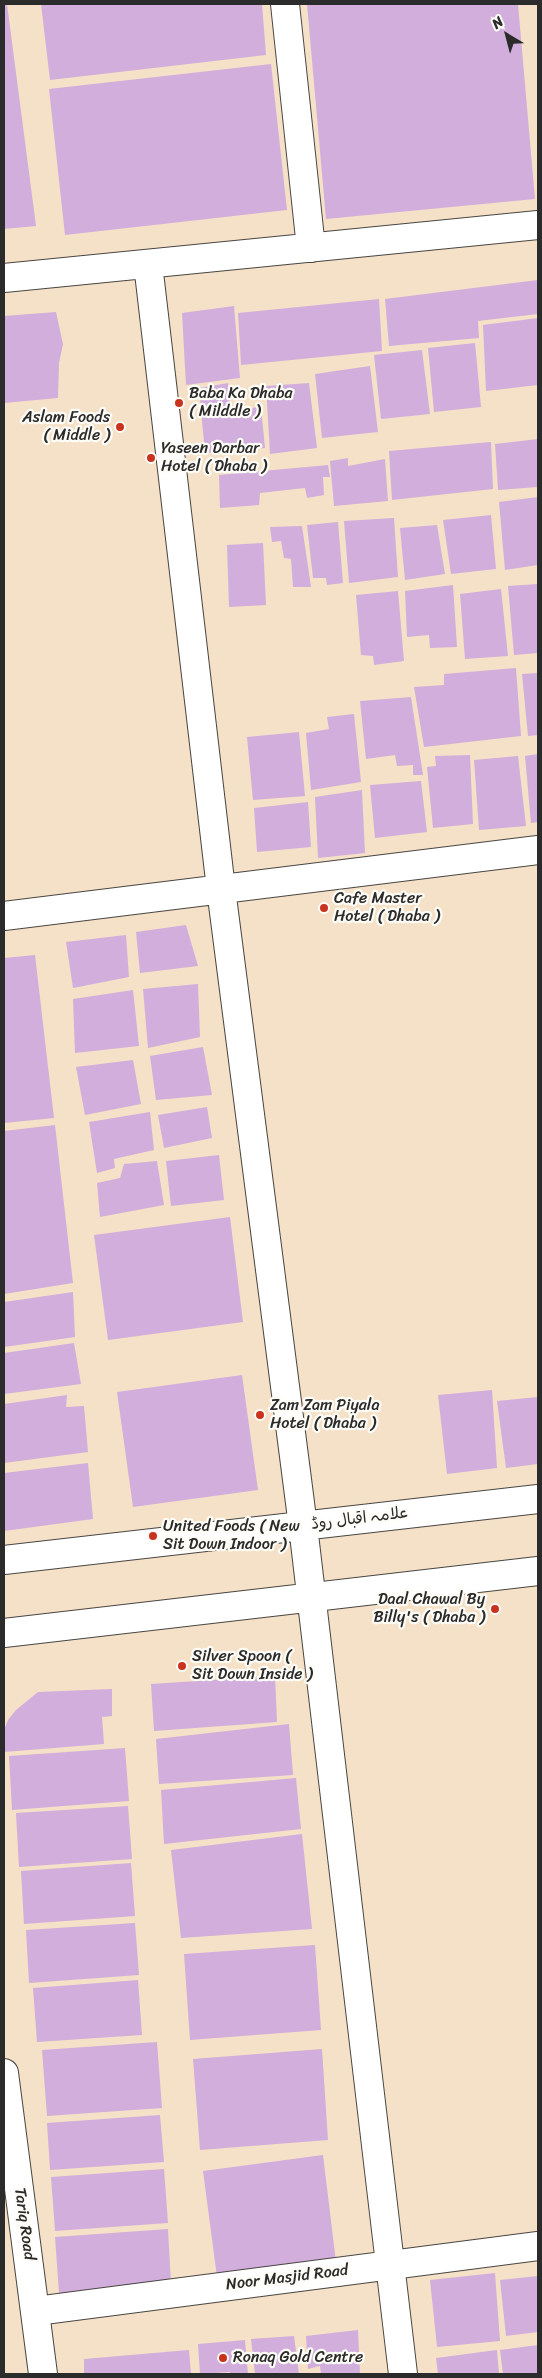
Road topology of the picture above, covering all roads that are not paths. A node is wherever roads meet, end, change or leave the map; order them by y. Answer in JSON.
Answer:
{"nodes":[{"id":1,"x":285,"y":4,"type":"edge"},
{"id":2,"x":538,"y":225,"type":"edge"},
{"id":3,"x":311,"y":248,"type":"junction"},
{"id":4,"x":148,"y":264,"type":"junction"},
{"id":5,"x":4,"y":278,"type":"edge"},
{"id":6,"x":538,"y":850,"type":"edge"},
{"id":7,"x":221,"y":889,"type":"junction"},
{"id":8,"x":4,"y":916,"type":"edge"},
{"id":9,"x":538,"y":1498,"type":"edge"},
{"id":10,"x":303,"y":1526,"type":"junction"},
{"id":11,"x":4,"y":1560,"type":"edge"},
{"id":12,"x":538,"y":1571,"type":"edge"},
{"id":13,"x":311,"y":1597,"type":"junction"},
{"id":14,"x":4,"y":1633,"type":"edge"},
{"id":15,"x":4,"y":2073,"type":"edge"},
{"id":16,"x":538,"y":2246,"type":"edge"},
{"id":17,"x":389,"y":2265,"type":"junction"},
{"id":18,"x":36,"y":2311,"type":"junction"},
{"id":19,"x":43,"y":2374,"type":"edge"},
{"id":20,"x":403,"y":2374,"type":"edge"}],
"edges":[{"from":1,"to":3,"type":"street"},
{"from":2,"to":3,"type":"street"},
{"from":3,"to":4,"type":"street"},
{"from":4,"to":5,"type":"street"},
{"from":4,"to":7,"type":"street"},
{"from":6,"to":7,"type":"street"},
{"from":7,"to":8,"type":"street"},
{"from":7,"to":10,"type":"street"},
{"from":9,"to":10,"type":"street","name":"علامہ اقبال روڈ"},
{"from":10,"to":11,"type":"street","name":"علامہ اقبال روڈ"},
{"from":10,"to":13,"type":"street"},
{"from":12,"to":13,"type":"street"},
{"from":13,"to":14,"type":"street"},
{"from":13,"to":17,"type":"street"},
{"from":15,"to":18,"type":"street","name":"Tariq Road"},
{"from":16,"to":17,"type":"street","name":"Noor Masjid Road"},
{"from":17,"to":18,"type":"street","name":"Noor Masjid Road"},
{"from":17,"to":20,"type":"street"},
{"from":18,"to":19,"type":"street","name":"Tariq Road"}]}
